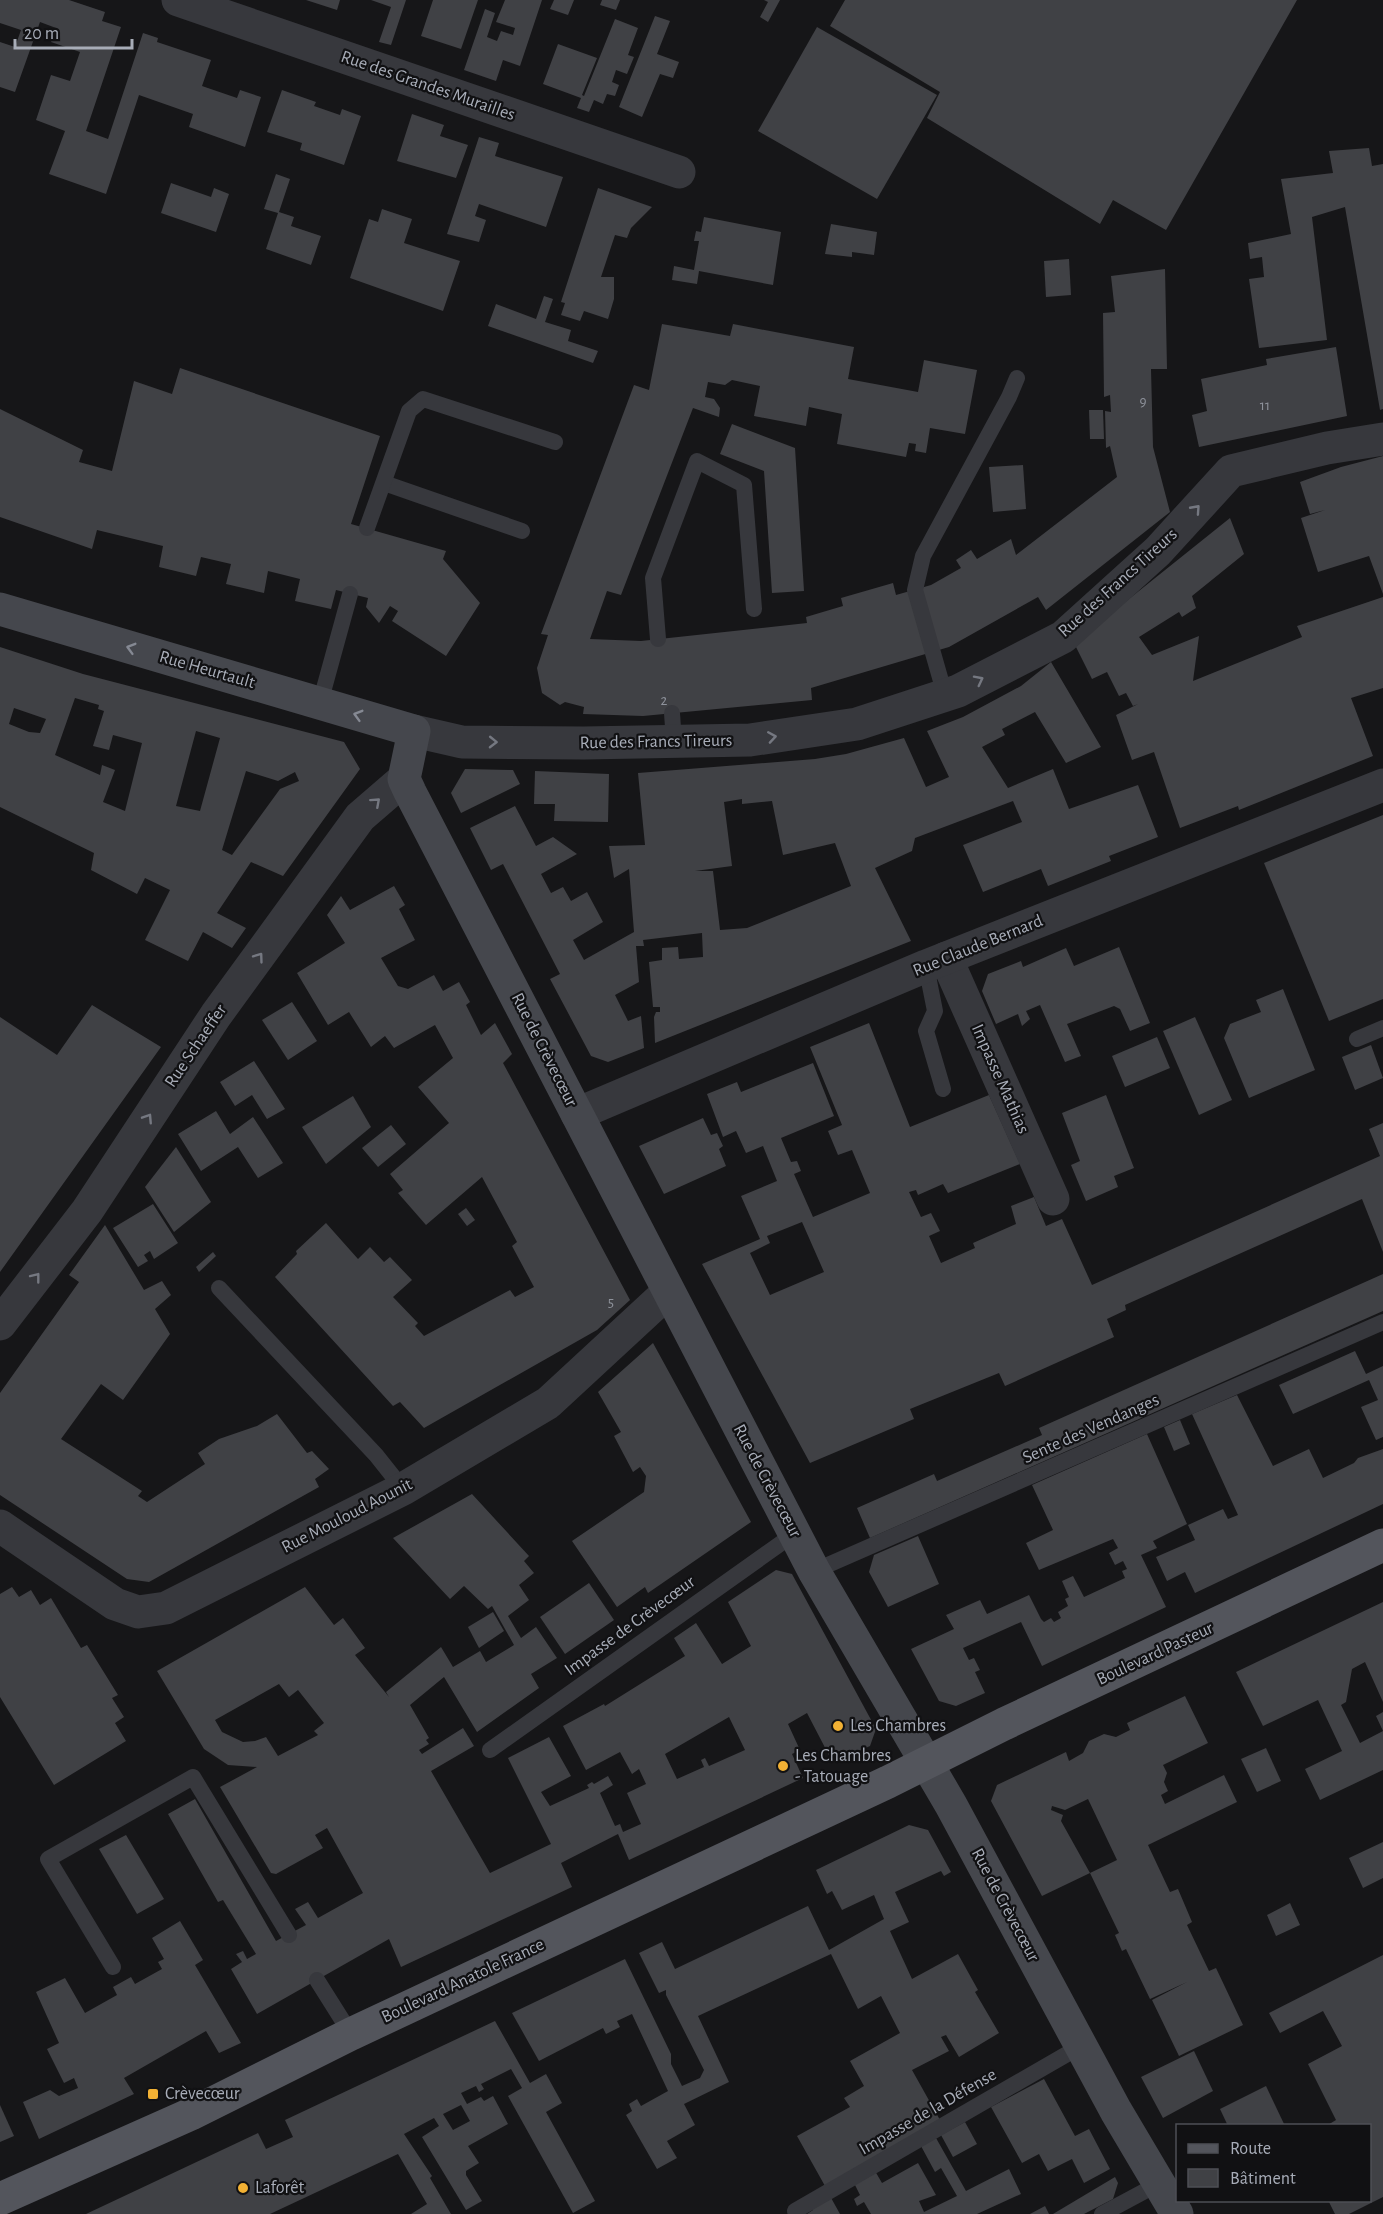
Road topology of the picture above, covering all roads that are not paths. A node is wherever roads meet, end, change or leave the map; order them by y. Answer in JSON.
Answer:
{"nodes":[{"id":1,"x":178,"y":0,"type":"edge"},
{"id":2,"x":679,"y":172,"type":"dead end"},
{"id":3,"x":1017,"y":378,"type":"dead end"},
{"id":4,"x":1383,"y":439,"type":"edge"},
{"id":5,"x":555,"y":442,"type":"dead end"},
{"id":6,"x":384,"y":483,"type":"junction"},
{"id":7,"x":367,"y":528,"type":"dead end"},
{"id":8,"x":522,"y":531,"type":"dead end"},
{"id":9,"x":350,"y":594,"type":"dead end"},
{"id":10,"x":0,"y":609,"type":"edge"},
{"id":11,"x":754,"y":609,"type":"dead end"},
{"id":12,"x":658,"y":639,"type":"dead end"},
{"id":13,"x":945,"y":695,"type":"junction"},
{"id":14,"x":320,"y":703,"type":"junction"},
{"id":15,"x":425,"y":733,"type":"junction"},
{"id":16,"x":404,"y":779,"type":"junction"},
{"id":17,"x":1383,"y":785,"type":"edge"},
{"id":18,"x":936,"y":962,"type":"junction"},
{"id":19,"x":1383,"y":1028,"type":"edge"},
{"id":20,"x":1357,"y":1039,"type":"dead end"},
{"id":21,"x":943,"y":1089,"type":"dead end"},
{"id":22,"x":577,"y":1114,"type":"junction"},
{"id":23,"x":1053,"y":1199,"type":"dead end"},
{"id":24,"x":219,"y":1288,"type":"dead end"},
{"id":25,"x":668,"y":1292,"type":"junction"},
{"id":26,"x":1383,"y":1322,"type":"edge"},
{"id":27,"x":0,"y":1324,"type":"edge"},
{"id":28,"x":403,"y":1489,"type":"junction"},
{"id":29,"x":0,"y":1526,"type":"edge"},
{"id":30,"x":794,"y":1534,"type":"junction"},
{"id":31,"x":1383,"y":1545,"type":"edge"},
{"id":32,"x":814,"y":1571,"type":"junction"},
{"id":33,"x":490,"y":1750,"type":"dead end"},
{"id":34,"x":926,"y":1764,"type":"junction"},
{"id":35,"x":289,"y":1935,"type":"dead end"},
{"id":36,"x":112,"y":1967,"type":"dead end"},
{"id":37,"x":317,"y":1980,"type":"dead end"},
{"id":38,"x":351,"y":2034,"type":"junction"},
{"id":39,"x":1081,"y":2046,"type":"junction"},
{"id":40,"x":1158,"y":2184,"type":"junction"},
{"id":41,"x":0,"y":2199,"type":"edge"},
{"id":42,"x":795,"y":2211,"type":"dead end"},
{"id":43,"x":1102,"y":2214,"type":"edge"},
{"id":44,"x":1177,"y":2214,"type":"edge"}],
"edges":[{"from":1,"to":2,"type":"street","name":"Rue des Grandes Murailles"},
{"from":3,"to":13,"type":"lane"},
{"from":13,"to":4,"type":"street","name":"Rue des Francs Tireurs","one_way":true},
{"from":5,"to":6,"type":"lane"},
{"from":6,"to":7,"type":"lane"},
{"from":6,"to":8,"type":"lane"},
{"from":9,"to":14,"type":"lane"},
{"from":14,"to":10,"type":"main road","name":"Rue Heurtault","one_way":true},
{"from":11,"to":12,"type":"lane"},
{"from":15,"to":13,"type":"street","name":"Rue des Francs Tireurs","one_way":true},
{"from":15,"to":14,"type":"main road","name":"Rue Heurtault","one_way":true},
{"from":15,"to":16,"type":"main road"},
{"from":16,"to":22,"type":"main road","name":"Rue de Crèvecœur"},
{"from":27,"to":16,"type":"street","name":"Rue Schaeffer","one_way":true},
{"from":17,"to":18,"type":"street","name":"Rue Claude Bernard"},
{"from":18,"to":21,"type":"lane"},
{"from":18,"to":22,"type":"street","name":"Rue Claude Bernard"},
{"from":18,"to":23,"type":"street","name":"Impasse Mathias"},
{"from":19,"to":20,"type":"lane"},
{"from":22,"to":25,"type":"main road","name":"Rue de Crèvecœur"},
{"from":24,"to":28,"type":"lane"},
{"from":25,"to":28,"type":"street","name":"Rue Mouloud Aounit"},
{"from":25,"to":30,"type":"main road","name":"Rue de Crèvecœur"},
{"from":26,"to":32,"type":"lane","name":"Sente des Vendanges"},
{"from":28,"to":29,"type":"street","name":"Rue Mouloud Aounit"},
{"from":30,"to":32,"type":"main road","name":"Rue de Crèvecœur"},
{"from":30,"to":33,"type":"lane","name":"Impasse de Crèvecœur"},
{"from":31,"to":34,"type":"main road","name":"Boulevard Pasteur"},
{"from":32,"to":34,"type":"main road","name":"Rue de Crèvecœur"},
{"from":34,"to":38,"type":"main road","name":"Boulevard Anatole France"},
{"from":34,"to":39,"type":"main road","name":"Rue de Crèvecœur"},
{"from":35,"to":36,"type":"lane"},
{"from":37,"to":38,"type":"lane"},
{"from":38,"to":41,"type":"main road","name":"Boulevard Anatole France"},
{"from":39,"to":40,"type":"main road","name":"Rue de Crèvecœur"},
{"from":39,"to":42,"type":"lane","name":"Impasse de la Défense"},
{"from":40,"to":43,"type":"lane"},
{"from":40,"to":44,"type":"main road","name":"Rue de Crèvecœur"}]}
